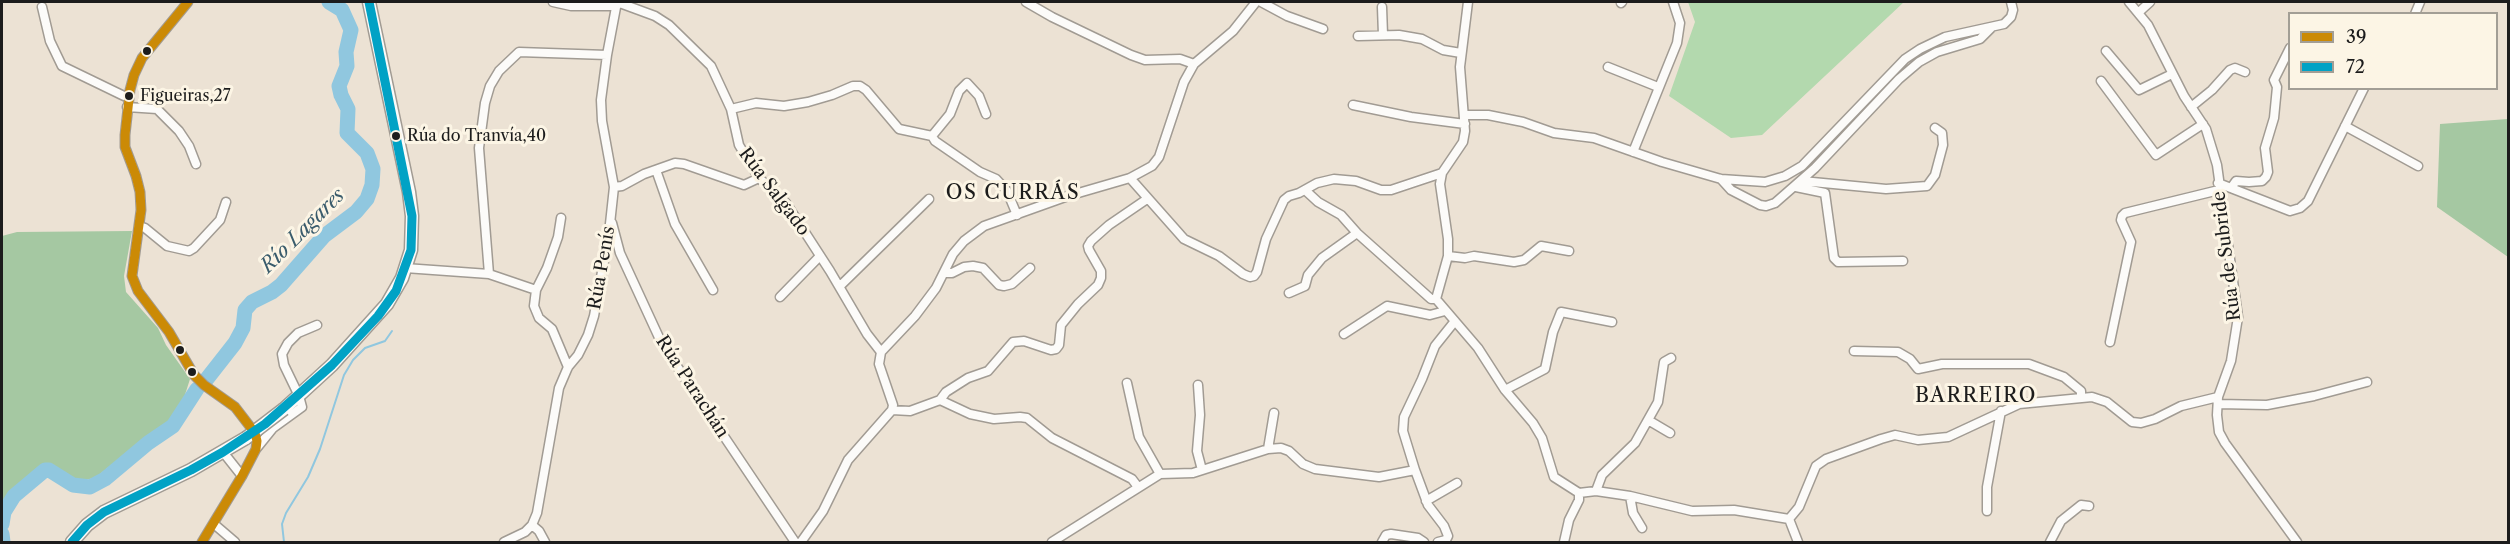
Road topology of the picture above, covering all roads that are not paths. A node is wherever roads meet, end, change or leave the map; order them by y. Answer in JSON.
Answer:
{"nodes":[{"id":1,"x":188,"y":2,"type":"edge"},
{"id":2,"x":553,"y":2,"type":"edge"},
{"id":3,"x":1026,"y":2,"type":"edge"},
{"id":4,"x":1256,"y":2,"type":"edge"},
{"id":5,"x":1261,"y":2,"type":"edge"},
{"id":6,"x":1468,"y":2,"type":"edge"},
{"id":7,"x":1673,"y":2,"type":"edge"},
{"id":8,"x":2011,"y":2,"type":"edge"},
{"id":9,"x":2129,"y":2,"type":"edge"},
{"id":10,"x":2150,"y":2,"type":"edge"},
{"id":11,"x":372,"y":3,"type":"edge"},
{"id":12,"x":617,"y":3,"type":"edge"},
{"id":13,"x":42,"y":7,"type":"dead end"},
{"id":14,"x":1382,"y":7,"type":"dead end"},
{"id":15,"x":2139,"y":12,"type":"junction"},
{"id":16,"x":1993,"y":27,"type":"junction"},
{"id":17,"x":1323,"y":29,"type":"dead end"},
{"id":18,"x":1383,"y":35,"type":"junction"},
{"id":19,"x":1358,"y":36,"type":"dead end"},
{"id":20,"x":2288,"y":50,"type":"edge"},
{"id":21,"x":2106,"y":51,"type":"dead end"},
{"id":22,"x":1461,"y":53,"type":"junction"},
{"id":23,"x":607,"y":55,"type":"junction"},
{"id":24,"x":1194,"y":64,"type":"junction"},
{"id":25,"x":1608,"y":67,"type":"dead end"},
{"id":26,"x":2245,"y":72,"type":"dead end"},
{"id":27,"x":2172,"y":74,"type":"junction"},
{"id":28,"x":2101,"y":81,"type":"dead end"},
{"id":29,"x":1658,"y":87,"type":"junction"},
{"id":30,"x":2363,"y":90,"type":"edge"},
{"id":31,"x":129,"y":96,"type":"junction"},
{"id":32,"x":1353,"y":105,"type":"dead end"},
{"id":33,"x":2191,"y":106,"type":"junction"},
{"id":34,"x":127,"y":107,"type":"junction"},
{"id":35,"x":730,"y":109,"type":"junction"},
{"id":36,"x":986,"y":114,"type":"dead end"},
{"id":37,"x":1465,"y":120,"type":"junction"},
{"id":38,"x":2203,"y":124,"type":"junction"},
{"id":39,"x":2345,"y":126,"type":"junction"},
{"id":40,"x":1935,"y":128,"type":"dead end"},
{"id":41,"x":932,"y":136,"type":"junction"},
{"id":42,"x":1633,"y":152,"type":"junction"},
{"id":43,"x":196,"y":164,"type":"dead end"},
{"id":44,"x":2418,"y":166,"type":"dead end"},
{"id":45,"x":656,"y":170,"type":"junction"},
{"id":46,"x":1442,"y":173,"type":"junction"},
{"id":47,"x":759,"y":178,"type":"junction"},
{"id":48,"x":1130,"y":178,"type":"junction"},
{"id":49,"x":1721,"y":180,"type":"junction"},
{"id":50,"x":1799,"y":184,"type":"junction"},
{"id":51,"x":614,"y":187,"type":"junction"},
{"id":52,"x":2219,"y":187,"type":"junction"},
{"id":53,"x":2231,"y":188,"type":"junction"},
{"id":54,"x":1305,"y":190,"type":"junction"},
{"id":55,"x":930,"y":199,"type":"dead end"},
{"id":56,"x":1148,"y":199,"type":"junction"},
{"id":57,"x":226,"y":202,"type":"dead end"},
{"id":58,"x":1017,"y":215,"type":"junction"},
{"id":59,"x":561,"y":218,"type":"dead end"},
{"id":60,"x":611,"y":220,"type":"junction"},
{"id":61,"x":139,"y":226,"type":"junction"},
{"id":62,"x":1357,"y":233,"type":"junction"},
{"id":63,"x":1569,"y":251,"type":"dead end"},
{"id":64,"x":820,"y":256,"type":"junction"},
{"id":65,"x":1448,"y":256,"type":"junction"},
{"id":66,"x":1903,"y":261,"type":"dead end"},
{"id":67,"x":405,"y":268,"type":"junction"},
{"id":68,"x":1030,"y":268,"type":"dead end"},
{"id":69,"x":945,"y":273,"type":"junction"},
{"id":70,"x":489,"y":274,"type":"junction"},
{"id":71,"x":840,"y":286,"type":"junction"},
{"id":72,"x":536,"y":290,"type":"junction"},
{"id":73,"x":713,"y":290,"type":"dead end"},
{"id":74,"x":1289,"y":292,"type":"dead end"},
{"id":75,"x":780,"y":297,"type":"dead end"},
{"id":76,"x":1436,"y":299,"type":"junction"},
{"id":77,"x":1445,"y":311,"type":"junction"},
{"id":78,"x":1455,"y":321,"type":"junction"},
{"id":79,"x":1612,"y":322,"type":"dead end"},
{"id":80,"x":317,"y":325,"type":"dead end"},
{"id":81,"x":1344,"y":334,"type":"dead end"},
{"id":82,"x":2110,"y":342,"type":"dead end"},
{"id":83,"x":1854,"y":351,"type":"dead end"},
{"id":84,"x":881,"y":352,"type":"junction"},
{"id":85,"x":1671,"y":358,"type":"dead end"},
{"id":86,"x":568,"y":367,"type":"junction"},
{"id":87,"x":2367,"y":382,"type":"dead end"},
{"id":88,"x":1127,"y":383,"type":"dead end"},
{"id":89,"x":1198,"y":385,"type":"dead end"},
{"id":90,"x":1505,"y":390,"type":"junction"},
{"id":91,"x":299,"y":396,"type":"junction"},
{"id":92,"x":2081,"y":396,"type":"junction"},
{"id":93,"x":940,"y":400,"type":"junction"},
{"id":94,"x":2218,"y":400,"type":"junction"},
{"id":95,"x":892,"y":410,"type":"junction"},
{"id":96,"x":2001,"y":411,"type":"junction"},
{"id":97,"x":1274,"y":413,"type":"dead end"},
{"id":98,"x":1648,"y":420,"type":"junction"},
{"id":99,"x":1670,"y":433,"type":"dead end"},
{"id":100,"x":256,"y":449,"type":"junction"},
{"id":101,"x":1268,"y":449,"type":"junction"},
{"id":102,"x":223,"y":452,"type":"junction"},
{"id":103,"x":1415,"y":470,"type":"junction"},
{"id":104,"x":1202,"y":471,"type":"junction"},
{"id":105,"x":1160,"y":474,"type":"junction"},
{"id":106,"x":242,"y":476,"type":"junction"},
{"id":107,"x":1457,"y":483,"type":"dead end"},
{"id":108,"x":1138,"y":487,"type":"junction"},
{"id":109,"x":1596,"y":491,"type":"junction"},
{"id":110,"x":1579,"y":493,"type":"junction"},
{"id":111,"x":1630,"y":496,"type":"junction"},
{"id":112,"x":1426,"y":501,"type":"junction"},
{"id":113,"x":2089,"y":506,"type":"dead end"},
{"id":114,"x":1987,"y":511,"type":"dead end"},
{"id":115,"x":1789,"y":519,"type":"junction"},
{"id":116,"x":214,"y":524,"type":"junction"},
{"id":117,"x":532,"y":525,"type":"junction"},
{"id":118,"x":1642,"y":528,"type":"dead end"},
{"id":119,"x":72,"y":543,"type":"edge"},
{"id":120,"x":202,"y":543,"type":"edge"},
{"id":121,"x":234,"y":543,"type":"edge"},
{"id":122,"x":504,"y":543,"type":"edge"},
{"id":123,"x":545,"y":543,"type":"edge"},
{"id":124,"x":795,"y":543,"type":"edge"},
{"id":125,"x":801,"y":543,"type":"edge"},
{"id":126,"x":1052,"y":543,"type":"edge"},
{"id":127,"x":1382,"y":543,"type":"edge"},
{"id":128,"x":1424,"y":543,"type":"edge"},
{"id":129,"x":1438,"y":543,"type":"edge"},
{"id":130,"x":1564,"y":543,"type":"edge"},
{"id":131,"x":1797,"y":543,"type":"edge"},
{"id":132,"x":2050,"y":543,"type":"edge"},
{"id":133,"x":2297,"y":543,"type":"edge"}],
"edges":[{"from":1,"to":31,"type":"street"},
{"from":2,"to":12,"type":"street"},
{"from":3,"to":24,"type":"street"},
{"from":4,"to":24,"type":"street"},
{"from":5,"to":17,"type":"street"},
{"from":6,"to":22,"type":"street"},
{"from":7,"to":29,"type":"street"},
{"from":8,"to":16,"type":"street"},
{"from":9,"to":15,"type":"street","name":"Rúa de Subride"},
{"from":10,"to":15,"type":"street"},
{"from":11,"to":67,"type":"main road"},
{"from":12,"to":23,"type":"street","name":"Rúa Penís"},
{"from":12,"to":35,"type":"street","name":"Rúa Salgado"},
{"from":13,"to":31,"type":"street"},
{"from":14,"to":18,"type":"street"},
{"from":15,"to":27,"type":"street","name":"Rúa de Subride"},
{"from":16,"to":49,"type":"street"},
{"from":16,"to":50,"type":"street"},
{"from":18,"to":19,"type":"street"},
{"from":18,"to":22,"type":"street"},
{"from":20,"to":53,"type":"street"},
{"from":21,"to":27,"type":"street"},
{"from":22,"to":37,"type":"street"},
{"from":23,"to":51,"type":"street","name":"Rúa Penís"},
{"from":23,"to":70,"type":"street"},
{"from":24,"to":48,"type":"street"},
{"from":25,"to":29,"type":"street"},
{"from":26,"to":33,"type":"street"},
{"from":27,"to":33,"type":"street","name":"Rúa de Subride"},
{"from":28,"to":38,"type":"street"},
{"from":29,"to":42,"type":"street"},
{"from":30,"to":39,"type":"street"},
{"from":31,"to":34,"type":"street"},
{"from":32,"to":37,"type":"street"},
{"from":33,"to":38,"type":"street","name":"Rúa de Subride"},
{"from":34,"to":43,"type":"street"},
{"from":34,"to":61,"type":"street"},
{"from":35,"to":41,"type":"street"},
{"from":35,"to":47,"type":"street","name":"Rúa Salgado"},
{"from":36,"to":41,"type":"street"},
{"from":37,"to":42,"type":"street"},
{"from":37,"to":46,"type":"street"},
{"from":38,"to":52,"type":"street","name":"Rúa de Subride"},
{"from":39,"to":44,"type":"street"},
{"from":39,"to":53,"type":"street"},
{"from":40,"to":50,"type":"street"},
{"from":41,"to":58,"type":"street"},
{"from":42,"to":49,"type":"street"},
{"from":45,"to":47,"type":"street"},
{"from":45,"to":51,"type":"street"},
{"from":45,"to":73,"type":"street"},
{"from":46,"to":54,"type":"street"},
{"from":46,"to":65,"type":"street"},
{"from":47,"to":64,"type":"street","name":"Rúa Salgado"},
{"from":48,"to":56,"type":"street"},
{"from":48,"to":58,"type":"street"},
{"from":49,"to":50,"type":"street"},
{"from":50,"to":66,"type":"street"},
{"from":51,"to":60,"type":"street","name":"Rúa Penís"},
{"from":52,"to":53,"type":"street"},
{"from":52,"to":82,"type":"street"},
{"from":52,"to":94,"type":"street","name":"Rúa de Subride"},
{"from":54,"to":56,"type":"street"},
{"from":54,"to":62,"type":"street"},
{"from":55,"to":71,"type":"street"},
{"from":56,"to":93,"type":"street"},
{"from":57,"to":61,"type":"street"},
{"from":58,"to":69,"type":"street"},
{"from":59,"to":72,"type":"street"},
{"from":60,"to":86,"type":"street","name":"Rúa Penís"},
{"from":60,"to":124,"type":"street","name":"Rúa Parachán"},
{"from":61,"to":100,"type":"street"},
{"from":62,"to":74,"type":"street"},
{"from":62,"to":76,"type":"street"},
{"from":63,"to":65,"type":"street"},
{"from":64,"to":71,"type":"street","name":"Rúa Salgado"},
{"from":64,"to":75,"type":"street"},
{"from":65,"to":76,"type":"street"},
{"from":67,"to":70,"type":"street"},
{"from":67,"to":91,"type":"main road"},
{"from":68,"to":69,"type":"street"},
{"from":69,"to":84,"type":"street"},
{"from":70,"to":72,"type":"street"},
{"from":71,"to":84,"type":"street","name":"Rúa Salgado"},
{"from":72,"to":86,"type":"street"},
{"from":76,"to":77,"type":"street"},
{"from":77,"to":78,"type":"street"},
{"from":77,"to":81,"type":"street"},
{"from":78,"to":90,"type":"street"},
{"from":78,"to":103,"type":"street"},
{"from":79,"to":90,"type":"street"},
{"from":80,"to":91,"type":"street"},
{"from":83,"to":92,"type":"street"},
{"from":84,"to":95,"type":"street"},
{"from":85,"to":98,"type":"street"},
{"from":86,"to":117,"type":"street","name":"Rúa Penís"},
{"from":87,"to":94,"type":"street"},
{"from":88,"to":105,"type":"street"},
{"from":89,"to":104,"type":"street"},
{"from":90,"to":110,"type":"street"},
{"from":91,"to":100,"type":"street"},
{"from":91,"to":102,"type":"main road","bridge":true},
{"from":92,"to":94,"type":"street"},
{"from":92,"to":96,"type":"street"},
{"from":93,"to":95,"type":"street"},
{"from":93,"to":108,"type":"street"},
{"from":94,"to":133,"type":"street","name":"Rúa de Subride"},
{"from":95,"to":125,"type":"street"},
{"from":96,"to":114,"type":"street"},
{"from":96,"to":115,"type":"street"},
{"from":97,"to":101,"type":"street"},
{"from":98,"to":99,"type":"street"},
{"from":98,"to":109,"type":"street"},
{"from":100,"to":106,"type":"street"},
{"from":101,"to":103,"type":"street"},
{"from":101,"to":104,"type":"street"},
{"from":102,"to":106,"type":"street"},
{"from":102,"to":119,"type":"main road"},
{"from":103,"to":112,"type":"street"},
{"from":104,"to":105,"type":"street"},
{"from":105,"to":108,"type":"street"},
{"from":106,"to":116,"type":"street"},
{"from":107,"to":112,"type":"street"},
{"from":108,"to":126,"type":"street"},
{"from":109,"to":110,"type":"street"},
{"from":109,"to":111,"type":"street"},
{"from":110,"to":130,"type":"street"},
{"from":111,"to":115,"type":"street"},
{"from":111,"to":118,"type":"street"},
{"from":112,"to":129,"type":"street"},
{"from":113,"to":132,"type":"street"},
{"from":115,"to":131,"type":"street"},
{"from":116,"to":120,"type":"street"},
{"from":116,"to":121,"type":"street"},
{"from":117,"to":122,"type":"street"},
{"from":117,"to":123,"type":"street"},
{"from":127,"to":128,"type":"street"}]}
